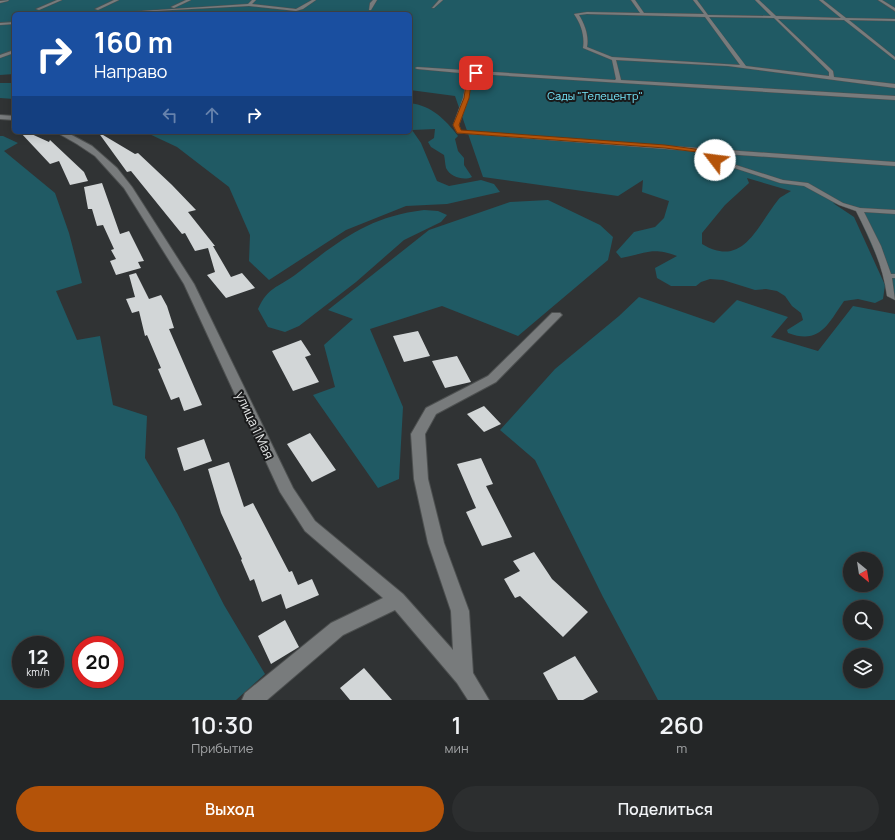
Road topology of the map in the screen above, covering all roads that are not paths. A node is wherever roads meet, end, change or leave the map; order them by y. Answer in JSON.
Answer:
{"nodes":[{"id":1,"x":7,"y":0,"type":"edge"},
{"id":2,"x":60,"y":0,"type":"edge"},
{"id":3,"x":117,"y":0,"type":"edge"},
{"id":4,"x":189,"y":0,"type":"edge"},
{"id":5,"x":254,"y":0,"type":"edge"},
{"id":6,"x":314,"y":0,"type":"edge"},
{"id":7,"x":375,"y":0,"type":"edge"},
{"id":8,"x":440,"y":0,"type":"edge"},
{"id":9,"x":633,"y":0,"type":"edge"},
{"id":10,"x":695,"y":0,"type":"edge"},
{"id":11,"x":757,"y":0,"type":"edge"},
{"id":12,"x":821,"y":0,"type":"edge"},
{"id":13,"x":880,"y":0,"type":"edge"},
{"id":14,"x":0,"y":2,"type":"edge"},
{"id":15,"x":249,"y":5,"type":"junction"},
{"id":16,"x":432,"y":7,"type":"dead end"},
{"id":17,"x":38,"y":8,"type":"dead end"},
{"id":18,"x":97,"y":9,"type":"dead end"},
{"id":19,"x":370,"y":9,"type":"dead end"},
{"id":20,"x":167,"y":10,"type":"junction"},
{"id":21,"x":895,"y":10,"type":"edge"},
{"id":22,"x":132,"y":12,"type":"edge"},
{"id":23,"x":159,"y":12,"type":"edge"},
{"id":24,"x":643,"y":14,"type":"junction"},
{"id":25,"x":707,"y":16,"type":"junction"},
{"id":26,"x":775,"y":18,"type":"junction"},
{"id":27,"x":846,"y":20,"type":"junction"},
{"id":28,"x":895,"y":20,"type":"edge"},
{"id":29,"x":12,"y":23,"type":"edge"},
{"id":30,"x":0,"y":24,"type":"edge"},
{"id":31,"x":12,"y":52,"type":"edge"},
{"id":32,"x":0,"y":57,"type":"edge"},
{"id":33,"x":611,"y":58,"type":"junction"},
{"id":34,"x":895,"y":59,"type":"edge"},
{"id":35,"x":744,"y":67,"type":"junction"},
{"id":36,"x":417,"y":68,"type":"dead end"},
{"id":37,"x":476,"y":73,"type":"junction"},
{"id":38,"x":832,"y":77,"type":"junction"},
{"id":39,"x":616,"y":81,"type":"junction"},
{"id":40,"x":895,"y":86,"type":"edge"},
{"id":41,"x":895,"y":98,"type":"edge"},
{"id":42,"x":0,"y":117,"type":"edge"},
{"id":43,"x":12,"y":118,"type":"edge"},
{"id":44,"x":65,"y":134,"type":"edge"},
{"id":45,"x":708,"y":152,"type":"junction"},
{"id":46,"x":895,"y":164,"type":"edge"},
{"id":47,"x":859,"y":210,"type":"junction"},
{"id":48,"x":895,"y":212,"type":"edge"},
{"id":49,"x":892,"y":276,"type":"edge"},
{"id":50,"x":895,"y":298,"type":"edge"},
{"id":51,"x":556,"y":315,"type":"dead end"},
{"id":52,"x":397,"y":600,"type":"junction"},
{"id":53,"x":464,"y":676,"type":"junction"},
{"id":54,"x":252,"y":700,"type":"edge"},
{"id":55,"x":479,"y":700,"type":"edge"}],
"edges":[{"from":1,"to":14,"type":"lane"},
{"from":2,"to":17,"type":"lane"},
{"from":3,"to":18,"type":"lane"},
{"from":4,"to":20,"type":"lane"},
{"from":5,"to":15,"type":"lane"},
{"from":6,"to":15,"type":"lane"},
{"from":7,"to":19,"type":"lane"},
{"from":8,"to":16,"type":"lane"},
{"from":9,"to":24,"type":"lane"},
{"from":10,"to":25,"type":"lane"},
{"from":11,"to":26,"type":"lane"},
{"from":12,"to":27,"type":"lane"},
{"from":13,"to":21,"type":"lane"},
{"from":15,"to":20,"type":"lane"},
{"from":20,"to":22,"type":"lane"},
{"from":20,"to":23,"type":"lane"},
{"from":24,"to":25,"type":"lane"},
{"from":24,"to":33,"type":"lane"},
{"from":25,"to":26,"type":"lane"},
{"from":25,"to":35,"type":"lane"},
{"from":26,"to":27,"type":"lane"},
{"from":26,"to":38,"type":"lane"},
{"from":27,"to":28,"type":"lane"},
{"from":27,"to":34,"type":"lane"},
{"from":29,"to":30,"type":"lane"},
{"from":31,"to":32,"type":"lane"},
{"from":33,"to":35,"type":"lane"},
{"from":33,"to":39,"type":"lane"},
{"from":35,"to":38,"type":"lane"},
{"from":36,"to":37,"type":"lane"},
{"from":37,"to":39,"type":"lane"},
{"from":37,"to":45,"type":"lane"},
{"from":38,"to":40,"type":"lane"},
{"from":39,"to":41,"type":"lane"},
{"from":42,"to":43,"type":"street"},
{"from":44,"to":52,"type":"street","name":"улица 1 Мая"},
{"from":45,"to":46,"type":"lane"},
{"from":45,"to":47,"type":"lane"},
{"from":47,"to":48,"type":"lane"},
{"from":47,"to":49,"type":"lane"},
{"from":49,"to":50,"type":"lane"},
{"from":51,"to":53,"type":"street"},
{"from":52,"to":53,"type":"street","name":"улица 1 Мая"},
{"from":52,"to":54,"type":"street"},
{"from":53,"to":55,"type":"street","name":"улица 1 Мая"}]}
